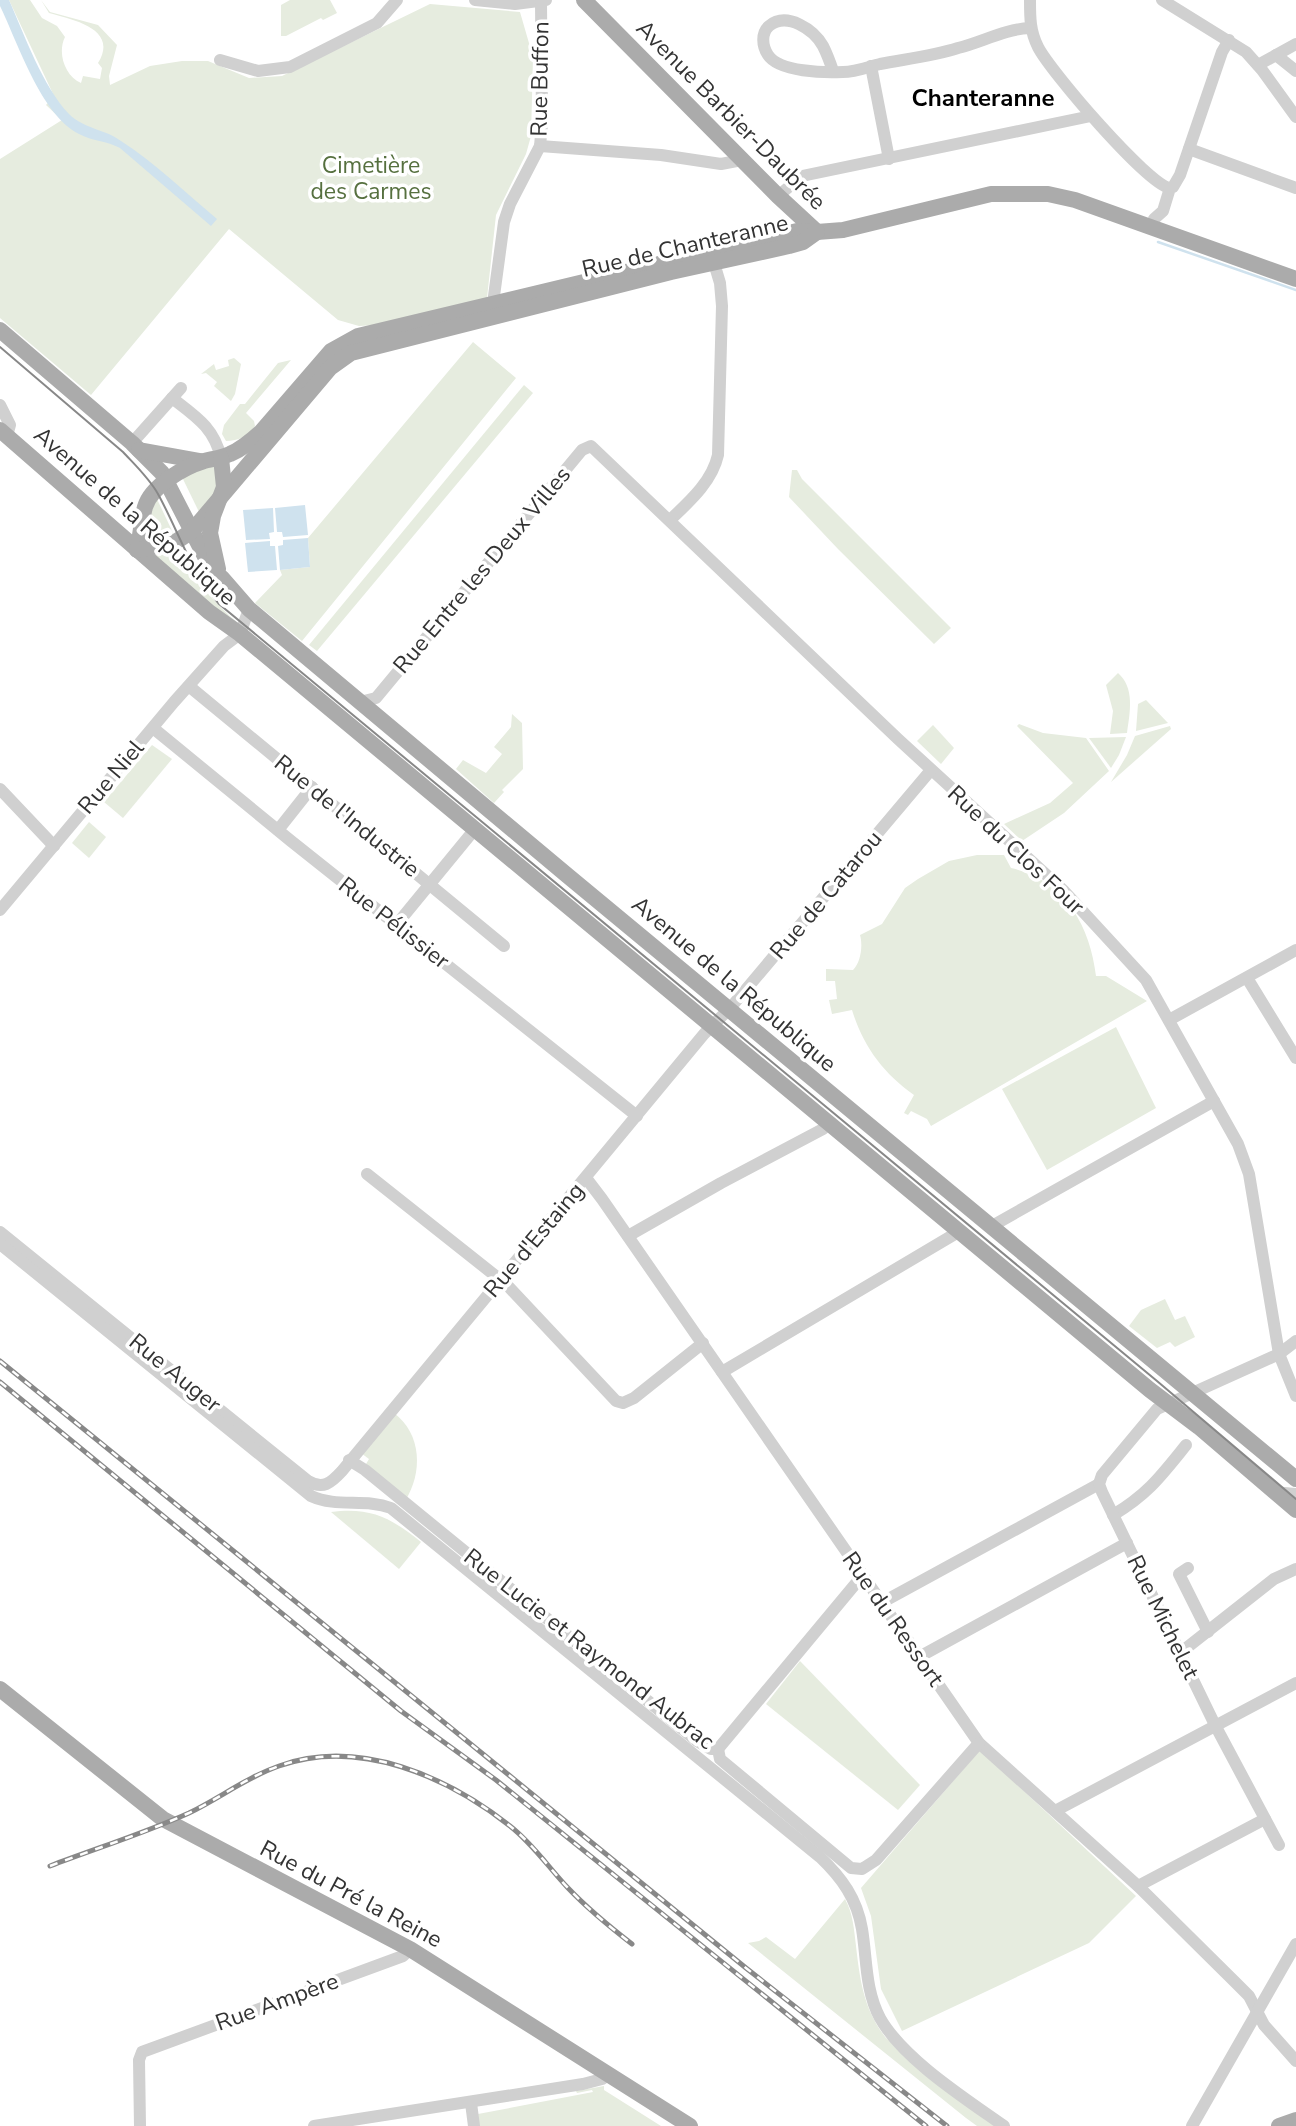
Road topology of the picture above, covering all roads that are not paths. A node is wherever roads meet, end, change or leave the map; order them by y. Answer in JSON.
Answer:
{"nodes":[{"id":1,"x":397,"y":0,"type":"edge"},
{"id":2,"x":475,"y":0,"type":"edge"},
{"id":3,"x":584,"y":0,"type":"edge"},
{"id":4,"x":1030,"y":0,"type":"edge"},
{"id":5,"x":1162,"y":0,"type":"edge"},
{"id":6,"x":544,"y":1,"type":"edge"},
{"id":7,"x":1030,"y":28,"type":"junction"},
{"id":8,"x":1229,"y":40,"type":"junction"},
{"id":9,"x":1296,"y":44,"type":"edge"},
{"id":10,"x":1276,"y":55,"type":"junction"},
{"id":11,"x":219,"y":60,"type":"dead end"},
{"id":12,"x":1258,"y":65,"type":"junction"},
{"id":13,"x":872,"y":66,"type":"junction"},
{"id":14,"x":833,"y":71,"type":"junction"},
{"id":15,"x":1296,"y":71,"type":"edge"},
{"id":16,"x":1091,"y":116,"type":"junction"},
{"id":17,"x":1296,"y":117,"type":"edge"},
{"id":18,"x":540,"y":146,"type":"junction"},
{"id":19,"x":1189,"y":149,"type":"junction"},
{"id":20,"x":889,"y":159,"type":"junction"},
{"id":21,"x":742,"y":160,"type":"junction"},
{"id":22,"x":1170,"y":188,"type":"junction"},
{"id":23,"x":1296,"y":188,"type":"edge"},
{"id":24,"x":778,"y":196,"type":"junction"},
{"id":25,"x":1154,"y":219,"type":"junction"},
{"id":26,"x":821,"y":231,"type":"junction"},
{"id":27,"x":728,"y":248,"type":"junction"},
{"id":28,"x":699,"y":254,"type":"junction"},
{"id":29,"x":714,"y":263,"type":"junction"},
{"id":30,"x":1296,"y":270,"type":"edge"},
{"id":31,"x":1296,"y":279,"type":"edge"},
{"id":32,"x":498,"y":310,"type":"junction"},
{"id":33,"x":0,"y":330,"type":"edge"},
{"id":34,"x":0,"y":405,"type":"edge"},
{"id":35,"x":4,"y":433,"type":"edge"},
{"id":36,"x":136,"y":446,"type":"junction"},
{"id":37,"x":591,"y":446,"type":"joint"},
{"id":38,"x":221,"y":458,"type":"junction"},
{"id":39,"x":203,"y":461,"type":"junction"},
{"id":40,"x":165,"y":484,"type":"junction"},
{"id":41,"x":220,"y":498,"type":"junction"},
{"id":42,"x":670,"y":520,"type":"junction"},
{"id":43,"x":192,"y":531,"type":"junction"},
{"id":44,"x":137,"y":550,"type":"junction"},
{"id":45,"x":222,"y":578,"type":"junction"},
{"id":46,"x":249,"y":609,"type":"junction"},
{"id":47,"x":225,"y":623,"type":"junction"},
{"id":48,"x":240,"y":634,"type":"junction"},
{"id":49,"x":224,"y":646,"type":"junction"},
{"id":50,"x":190,"y":687,"type":"junction"},
{"id":51,"x":368,"y":700,"type":"junction"},
{"id":52,"x":153,"y":728,"type":"junction"},
{"id":53,"x":931,"y":770,"type":"junction"},
{"id":54,"x":312,"y":787,"type":"junction"},
{"id":55,"x":0,"y":789,"type":"edge"},
{"id":56,"x":475,"y":828,"type":"junction"},
{"id":57,"x":278,"y":830,"type":"junction"},
{"id":58,"x":54,"y":846,"type":"junction"},
{"id":59,"x":430,"y":884,"type":"junction"},
{"id":60,"x":0,"y":910,"type":"edge"},
{"id":61,"x":397,"y":924,"type":"junction"},
{"id":62,"x":504,"y":946,"type":"dead end"},
{"id":63,"x":1296,"y":950,"type":"edge"},
{"id":64,"x":1247,"y":978,"type":"junction"},
{"id":65,"x":720,"y":1018,"type":"junction"},
{"id":66,"x":1169,"y":1020,"type":"junction"},
{"id":67,"x":1296,"y":1058,"type":"edge"},
{"id":68,"x":1214,"y":1101,"type":"junction"},
{"id":69,"x":637,"y":1116,"type":"junction"},
{"id":70,"x":828,"y":1122,"type":"junction"},
{"id":71,"x":367,"y":1174,"type":"dead end"},
{"id":72,"x":586,"y":1178,"type":"junction"},
{"id":73,"x":992,"y":1226,"type":"junction"},
{"id":74,"x":960,"y":1231,"type":"junction"},
{"id":75,"x":0,"y":1233,"type":"edge"},
{"id":76,"x":628,"y":1236,"type":"junction"},
{"id":77,"x":0,"y":1244,"type":"edge"},
{"id":78,"x":500,"y":1280,"type":"junction"},
{"id":79,"x":1296,"y":1341,"type":"edge"},
{"id":80,"x":702,"y":1343,"type":"junction"},
{"id":81,"x":1279,"y":1353,"type":"junction"},
{"id":82,"x":722,"y":1372,"type":"junction"},
{"id":83,"x":1191,"y":1393,"type":"junction"},
{"id":84,"x":1296,"y":1396,"type":"edge"},
{"id":85,"x":1169,"y":1403,"type":"junction"},
{"id":86,"x":1186,"y":1445,"type":"dead end"},
{"id":87,"x":349,"y":1460,"type":"junction"},
{"id":88,"x":1296,"y":1479,"type":"edge"},
{"id":89,"x":1100,"y":1484,"type":"junction"},
{"id":90,"x":1273,"y":1492,"type":"junction"},
{"id":91,"x":1296,"y":1495,"type":"edge"},
{"id":92,"x":1296,"y":1504,"type":"edge"},
{"id":93,"x":1296,"y":1510,"type":"edge"},
{"id":94,"x":1113,"y":1514,"type":"junction"},
{"id":95,"x":1127,"y":1543,"type":"junction"},
{"id":96,"x":1188,"y":1568,"type":"dead end"},
{"id":97,"x":1296,"y":1569,"type":"edge"},
{"id":98,"x":862,"y":1576,"type":"junction"},
{"id":99,"x":881,"y":1603,"type":"junction"},
{"id":100,"x":1208,"y":1632,"type":"junction"},
{"id":101,"x":1180,"y":1653,"type":"junction"},
{"id":102,"x":919,"y":1657,"type":"junction"},
{"id":103,"x":1296,"y":1683,"type":"edge"},
{"id":104,"x":0,"y":1689,"type":"edge"},
{"id":105,"x":1215,"y":1725,"type":"junction"},
{"id":106,"x":979,"y":1743,"type":"junction"},
{"id":107,"x":718,"y":1749,"type":"junction"},
{"id":108,"x":1055,"y":1811,"type":"junction"},
{"id":109,"x":1265,"y":1819,"type":"junction"},
{"id":110,"x":1279,"y":1845,"type":"dead end"},
{"id":111,"x":1138,"y":1886,"type":"junction"},
{"id":112,"x":1296,"y":1944,"type":"edge"},
{"id":113,"x":410,"y":1949,"type":"junction"},
{"id":114,"x":1257,"y":2010,"type":"junction"},
{"id":115,"x":1296,"y":2061,"type":"edge"},
{"id":116,"x":609,"y":2074,"type":"junction"},
{"id":117,"x":471,"y":2103,"type":"junction"},
{"id":118,"x":1296,"y":2120,"type":"edge"},
{"id":119,"x":140,"y":2126,"type":"edge"},
{"id":120,"x":314,"y":2126,"type":"edge"},
{"id":121,"x":474,"y":2126,"type":"edge"},
{"id":122,"x":690,"y":2126,"type":"edge"},
{"id":123,"x":1004,"y":2126,"type":"edge"},
{"id":124,"x":1192,"y":2126,"type":"edge"},
{"id":125,"x":1279,"y":2126,"type":"edge"}],
"edges":[{"from":1,"to":11,"type":"street"},
{"from":2,"to":6,"type":"street"},
{"from":3,"to":21,"type":"main road","name":"Avenue Barbier-Daubrée"},
{"from":4,"to":7,"type":"street"},
{"from":5,"to":8,"type":"street"},
{"from":6,"to":18,"type":"street","name":"Rue Buffon"},
{"from":7,"to":13,"type":"street"},
{"from":7,"to":16,"type":"street"},
{"from":8,"to":12,"type":"street"},
{"from":8,"to":19,"type":"street"},
{"from":9,"to":10,"type":"street"},
{"from":10,"to":12,"type":"street"},
{"from":10,"to":15,"type":"street"},
{"from":12,"to":17,"type":"street"},
{"from":13,"to":14,"type":"street"},
{"from":13,"to":20,"type":"street"},
{"from":14,"to":14,"type":"street"},
{"from":16,"to":20,"type":"street"},
{"from":16,"to":22,"type":"street"},
{"from":18,"to":21,"type":"street"},
{"from":18,"to":32,"type":"street","name":"Rue Buffon"},
{"from":19,"to":22,"type":"street"},
{"from":19,"to":23,"type":"street"},
{"from":20,"to":24,"type":"street"},
{"from":21,"to":24,"type":"main road","name":"Avenue Barbier-Daubrée"},
{"from":22,"to":25,"type":"street"},
{"from":24,"to":26,"type":"main road","name":"Avenue Barbier-Daubrée"},
{"from":25,"to":26,"type":"main road"},
{"from":25,"to":30,"type":"main road"},
{"from":26,"to":27,"type":"main road","name":"Rue de Chanteranne"},
{"from":26,"to":29,"type":"main road","name":"Rue de Chanteranne"},
{"from":26,"to":31,"type":"main road"},
{"from":27,"to":28,"type":"main road","name":"Rue de Chanteranne"},
{"from":27,"to":29,"type":"street"},
{"from":28,"to":29,"type":"street"},
{"from":28,"to":32,"type":"main road","name":"Rue de Chanteranne"},
{"from":29,"to":32,"type":"main road","name":"Rue de Chanteranne"},
{"from":29,"to":42,"type":"street"},
{"from":32,"to":38,"type":"main road","name":"Rue de Chanteranne"},
{"from":32,"to":41,"type":"main road","name":"Rue de Chanteranne"},
{"from":33,"to":36,"type":"main road","name":"Avenue de la République"},
{"from":34,"to":35,"type":"street"},
{"from":35,"to":44,"type":"main road","name":"Avenue de la République"},
{"from":36,"to":38,"type":"street"},
{"from":36,"to":39,"type":"main road","name":"Rue de Chanteranne"},
{"from":36,"to":40,"type":"main road","name":"Avenue de la République"},
{"from":37,"to":42,"type":"street","name":"Rue du Clos Four"},
{"from":37,"to":51,"type":"street","name":"Rue Entre les Deux Villes"},
{"from":38,"to":39,"type":"main road","name":"Rue de Chanteranne"},
{"from":38,"to":41,"type":"main road"},
{"from":39,"to":40,"type":"main road","name":"Rue de Chanteranne"},
{"from":40,"to":43,"type":"main road","name":"Avenue de la République"},
{"from":40,"to":44,"type":"main road"},
{"from":41,"to":43,"type":"main road","name":"Rue de Chanteranne"},
{"from":41,"to":45,"type":"main road","name":"Avenue de la République"},
{"from":42,"to":53,"type":"street","name":"Rue du Clos Four"},
{"from":43,"to":44,"type":"main road","name":"Rue de Chanteranne"},
{"from":43,"to":45,"type":"main road","name":"Avenue de la République"},
{"from":44,"to":47,"type":"main road","name":"Avenue de la République"},
{"from":45,"to":46,"type":"main road","name":"Avenue de la République"},
{"from":46,"to":48,"type":"street","name":"Avenue de la République"},
{"from":46,"to":51,"type":"main road","name":"Avenue de la République"},
{"from":47,"to":48,"type":"main road","name":"Avenue de la République"},
{"from":47,"to":49,"type":"street"},
{"from":48,"to":49,"type":"street","name":"Rue Niel"},
{"from":48,"to":56,"type":"main road","name":"Avenue de la République"},
{"from":49,"to":50,"type":"street","name":"Rue Niel"},
{"from":50,"to":52,"type":"street","name":"Rue Niel"},
{"from":50,"to":54,"type":"street","name":"Rue de l'Industrie"},
{"from":51,"to":65,"type":"main road","name":"Avenue de la République"},
{"from":52,"to":57,"type":"street","name":"Rue Pélissier"},
{"from":52,"to":58,"type":"street","name":"Rue Niel"},
{"from":53,"to":65,"type":"street","name":"Rue de Catarou"},
{"from":53,"to":66,"type":"street","name":"Rue du Clos Four"},
{"from":54,"to":57,"type":"street"},
{"from":54,"to":59,"type":"street","name":"Rue de l'Industrie"},
{"from":55,"to":58,"type":"street"},
{"from":56,"to":59,"type":"street"},
{"from":56,"to":65,"type":"main road","name":"Avenue de la République"},
{"from":57,"to":61,"type":"street","name":"Rue Pélissier"},
{"from":58,"to":60,"type":"street","name":"Rue Niel"},
{"from":59,"to":61,"type":"street"},
{"from":59,"to":62,"type":"street","name":"Rue de l'Industrie"},
{"from":61,"to":69,"type":"street","name":"Rue Pélissier"},
{"from":63,"to":64,"type":"street"},
{"from":64,"to":66,"type":"street"},
{"from":64,"to":67,"type":"street"},
{"from":65,"to":69,"type":"street","name":"Rue d'Estaing"},
{"from":65,"to":70,"type":"main road","name":"Avenue de la République"},
{"from":65,"to":73,"type":"main road","name":"Avenue de la République"},
{"from":66,"to":68,"type":"street","name":"Rue du Clos Four"},
{"from":68,"to":73,"type":"street"},
{"from":68,"to":81,"type":"street","name":"Rue du Clos Four"},
{"from":69,"to":72,"type":"street","name":"Rue d'Estaing"},
{"from":70,"to":74,"type":"main road","name":"Avenue de la République"},
{"from":70,"to":76,"type":"street"},
{"from":71,"to":78,"type":"street"},
{"from":72,"to":76,"type":"street","name":"Rue du Ressort"},
{"from":72,"to":78,"type":"street","name":"Rue d'Estaing"},
{"from":73,"to":83,"type":"main road","name":"Avenue de la République"},
{"from":74,"to":82,"type":"street"},
{"from":74,"to":85,"type":"main road","name":"Avenue de la République"},
{"from":75,"to":87,"type":"street","name":"Rue Auger"},
{"from":76,"to":80,"type":"street","name":"Rue du Ressort"},
{"from":77,"to":123,"type":"street"},
{"from":78,"to":80,"type":"street"},
{"from":78,"to":87,"type":"street","name":"Rue d'Estaing"},
{"from":79,"to":81,"type":"street"},
{"from":80,"to":82,"type":"street","name":"Rue du Ressort"},
{"from":81,"to":83,"type":"street"},
{"from":81,"to":84,"type":"street","name":"Rue du Clos Four"},
{"from":82,"to":98,"type":"street","name":"Rue du Ressort"},
{"from":83,"to":85,"type":"street"},
{"from":83,"to":88,"type":"main road","name":"Avenue de la République"},
{"from":85,"to":89,"type":"street"},
{"from":85,"to":90,"type":"main road","name":"Avenue de la République"},
{"from":86,"to":94,"type":"street"},
{"from":87,"to":107,"type":"street","name":"Rue Lucie et Raymond Aubrac"},
{"from":89,"to":94,"type":"street","name":"Rue Michelet"},
{"from":89,"to":99,"type":"street"},
{"from":90,"to":91,"type":"street"},
{"from":90,"to":93,"type":"main road","name":"Avenue de la République"},
{"from":91,"to":92,"type":"main road"},
{"from":94,"to":95,"type":"street","name":"Rue Michelet"},
{"from":95,"to":101,"type":"street","name":"Rue Michelet"},
{"from":95,"to":102,"type":"street"},
{"from":96,"to":100,"type":"street"},
{"from":97,"to":100,"type":"street"},
{"from":98,"to":99,"type":"street","name":"Rue du Ressort"},
{"from":98,"to":107,"type":"street"},
{"from":99,"to":102,"type":"street","name":"Rue du Ressort"},
{"from":100,"to":101,"type":"street"},
{"from":101,"to":105,"type":"street","name":"Rue Michelet"},
{"from":102,"to":106,"type":"street","name":"Rue du Ressort"},
{"from":103,"to":105,"type":"street"},
{"from":104,"to":113,"type":"main road","name":"Rue du Pré la Reine"},
{"from":105,"to":108,"type":"street"},
{"from":105,"to":109,"type":"street","name":"Rue Michelet"},
{"from":106,"to":107,"type":"street","name":"Rue Lucie et Raymond Aubrac"},
{"from":106,"to":108,"type":"street","name":"Rue du Ressort"},
{"from":108,"to":111,"type":"street","name":"Rue du Ressort"},
{"from":109,"to":110,"type":"street","name":"Rue Michelet"},
{"from":109,"to":111,"type":"street"},
{"from":111,"to":114,"type":"street","name":"Rue du Ressort"},
{"from":112,"to":114,"type":"street"},
{"from":113,"to":116,"type":"main road","name":"Rue du Pré la Reine"},
{"from":113,"to":119,"type":"street","name":"Rue Ampère"},
{"from":114,"to":115,"type":"street","name":"Rue du Ressort"},
{"from":114,"to":124,"type":"street"},
{"from":116,"to":117,"type":"street"},
{"from":116,"to":122,"type":"main road","name":"Rue du Pré la Reine"},
{"from":117,"to":120,"type":"street"},
{"from":117,"to":121,"type":"street"},
{"from":118,"to":125,"type":"main road"}]}
